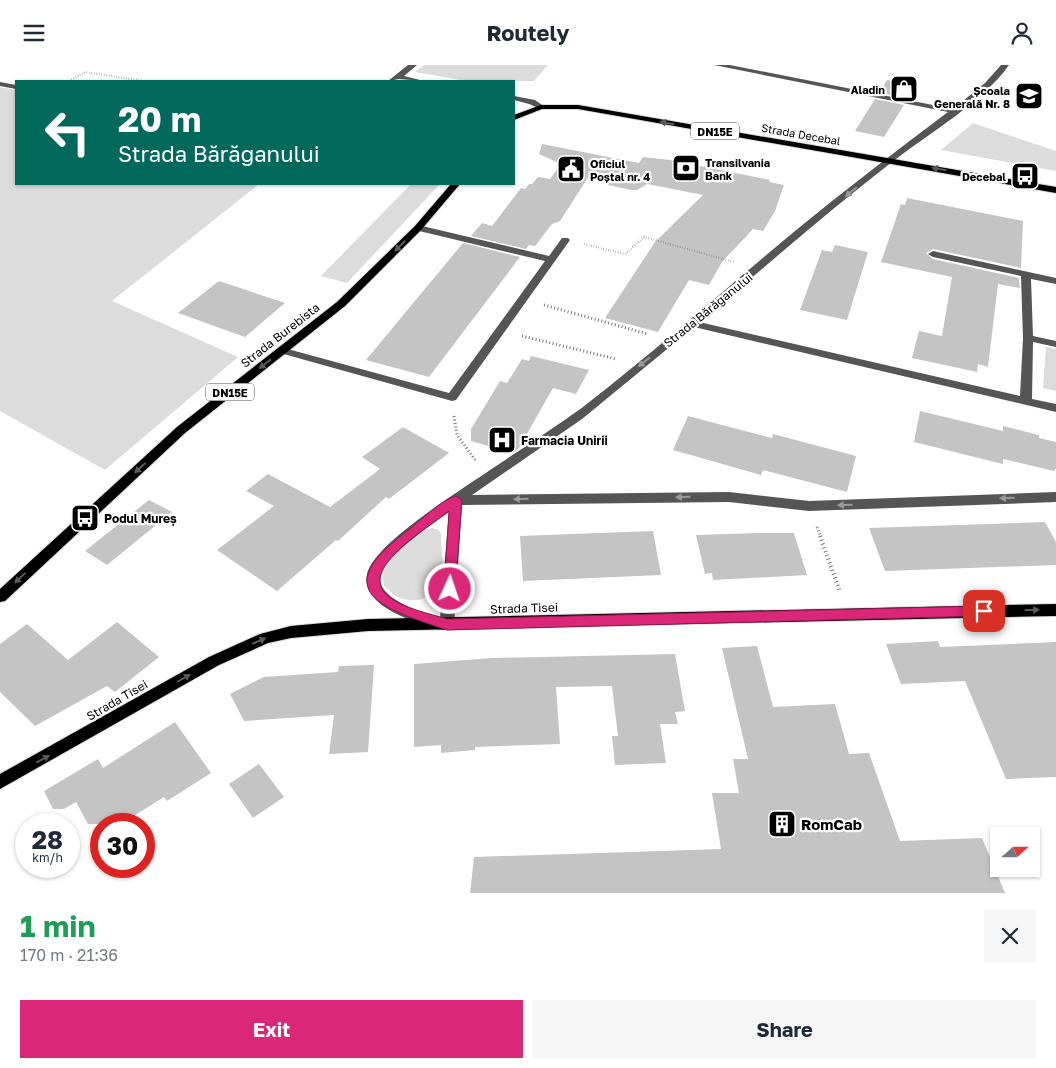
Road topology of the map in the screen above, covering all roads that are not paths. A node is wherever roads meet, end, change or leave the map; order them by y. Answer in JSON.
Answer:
{"nodes":[{"id":1,"x":413,"y":65,"type":"edge"},
{"id":2,"x":718,"y":65,"type":"edge"},
{"id":3,"x":1005,"y":65,"type":"edge"},
{"id":4,"x":395,"y":79,"type":"edge"},
{"id":5,"x":408,"y":80,"type":"edge"},
{"id":6,"x":0,"y":84,"type":"edge"},
{"id":7,"x":15,"y":87,"type":"edge"},
{"id":8,"x":515,"y":98,"type":"edge"},
{"id":9,"x":541,"y":107,"type":"junction"},
{"id":10,"x":954,"y":111,"type":"junction"},
{"id":11,"x":515,"y":118,"type":"edge"},
{"id":12,"x":888,"y":160,"type":"junction"},
{"id":13,"x":455,"y":185,"type":"edge"},
{"id":14,"x":1056,"y":190,"type":"edge"},
{"id":15,"x":418,"y":228,"type":"junction"},
{"id":16,"x":565,"y":239,"type":"road end"},
{"id":17,"x":934,"y":254,"type":"dead end"},
{"id":18,"x":551,"y":259,"type":"junction"},
{"id":19,"x":1026,"y":275,"type":"junction"},
{"id":20,"x":1056,"y":281,"type":"edge"},
{"id":21,"x":692,"y":323,"type":"junction"},
{"id":22,"x":1028,"y":338,"type":"junction"},
{"id":23,"x":1056,"y":344,"type":"edge"},
{"id":24,"x":284,"y":351,"type":"junction"},
{"id":25,"x":1026,"y":400,"type":"junction"},
{"id":26,"x":1056,"y":408,"type":"edge"},
{"id":27,"x":1055,"y":498,"type":"edge"},
{"id":28,"x":456,"y":500,"type":"junction"},
{"id":29,"x":0,"y":597,"type":"edge"},
{"id":30,"x":1056,"y":610,"type":"edge"},
{"id":31,"x":447,"y":625,"type":"junction"},
{"id":32,"x":0,"y":782,"type":"edge"}],
"edges":[{"from":1,"to":4,"type":"street"},
{"from":2,"to":10,"type":"street"},
{"from":3,"to":10,"type":"street","name":"Strada Bărăganului"},
{"from":4,"to":5,"type":"street"},
{"from":6,"to":7,"type":"street"},
{"from":8,"to":9,"type":"street"},
{"from":9,"to":11,"type":"main road","number":"DN15E"},
{"from":12,"to":9,"type":"main road","name":"Strada Decebal","number":"DN15E","one_way":true},
{"from":10,"to":12,"type":"street","name":"Strada Bărăganului"},
{"from":14,"to":12,"type":"main road","name":"Strada Decebal","number":"DN15E","one_way":true},
{"from":12,"to":21,"type":"street","name":"Strada Bărăganului","one_way":true},
{"from":13,"to":15,"type":"main road","name":"Strada Burebista","number":"DN15E"},
{"from":15,"to":18,"type":"street"},
{"from":15,"to":24,"type":"main road","name":"Strada Burebista","number":"DN15E","one_way":true},
{"from":16,"to":18,"type":"street"},
{"from":17,"to":19,"type":"street"},
{"from":18,"to":24,"type":"street"},
{"from":19,"to":20,"type":"street"},
{"from":19,"to":22,"type":"street"},
{"from":21,"to":25,"type":"street"},
{"from":21,"to":28,"type":"street","name":"Strada Bărăganului","one_way":true},
{"from":22,"to":23,"type":"street"},
{"from":22,"to":25,"type":"street"},
{"from":24,"to":29,"type":"main road","name":"Strada Burebista","number":"DN15E","one_way":true},
{"from":25,"to":26,"type":"street"},
{"from":27,"to":28,"type":"street","one_way":true},
{"from":28,"to":31,"type":"street"},
{"from":28,"to":31,"type":"street","name":"Strada Bărăganului"},
{"from":31,"to":30,"type":"main road","name":"Strada Tisei","one_way":true},
{"from":32,"to":31,"type":"main road","name":"Strada Tisei","one_way":true}]}
